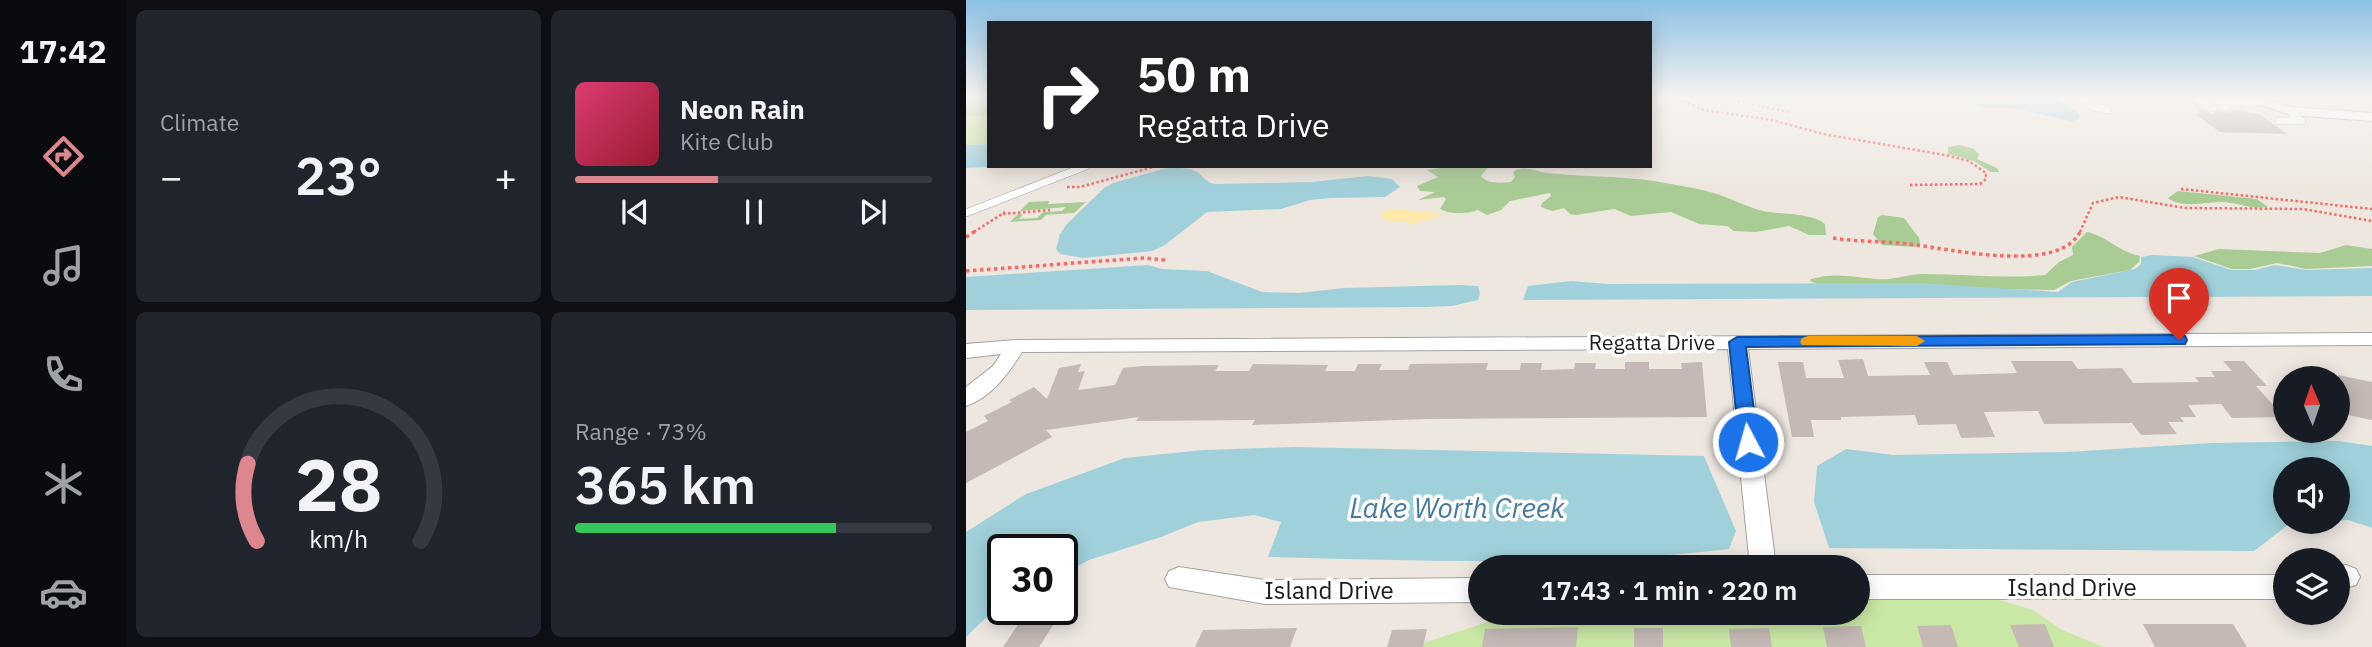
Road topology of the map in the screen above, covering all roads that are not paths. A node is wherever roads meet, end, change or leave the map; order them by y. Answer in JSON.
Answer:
{"nodes":[{"id":1,"x":1081,"y":168,"type":"edge"},
{"id":2,"x":966,"y":213,"type":"edge"},
{"id":3,"x":2372,"y":339,"type":"edge"},
{"id":4,"x":1737,"y":342,"type":"junction"},
{"id":5,"x":1016,"y":346,"type":"junction"},
{"id":6,"x":966,"y":351,"type":"edge"},
{"id":7,"x":966,"y":398,"type":"edge"},
{"id":8,"x":1762,"y":555,"type":"edge"},
{"id":9,"x":1179,"y":579,"type":"dead end"},
{"id":10,"x":1870,"y":587,"type":"edge"},
{"id":11,"x":2273,"y":587,"type":"edge"},
{"id":12,"x":1468,"y":590,"type":"edge"}],
"edges":[{"from":1,"to":2,"type":"lane"},
{"from":3,"to":4,"type":"street","name":"Regatta Drive"},
{"from":4,"to":5,"type":"street","name":"Regatta Drive"},
{"from":4,"to":8,"type":"street"},
{"from":5,"to":6,"type":"street","name":"Regatta Drive"},
{"from":5,"to":7,"type":"street"},
{"from":9,"to":12,"type":"street","name":"Island Drive"},
{"from":10,"to":11,"type":"street","name":"Island Drive"}]}
